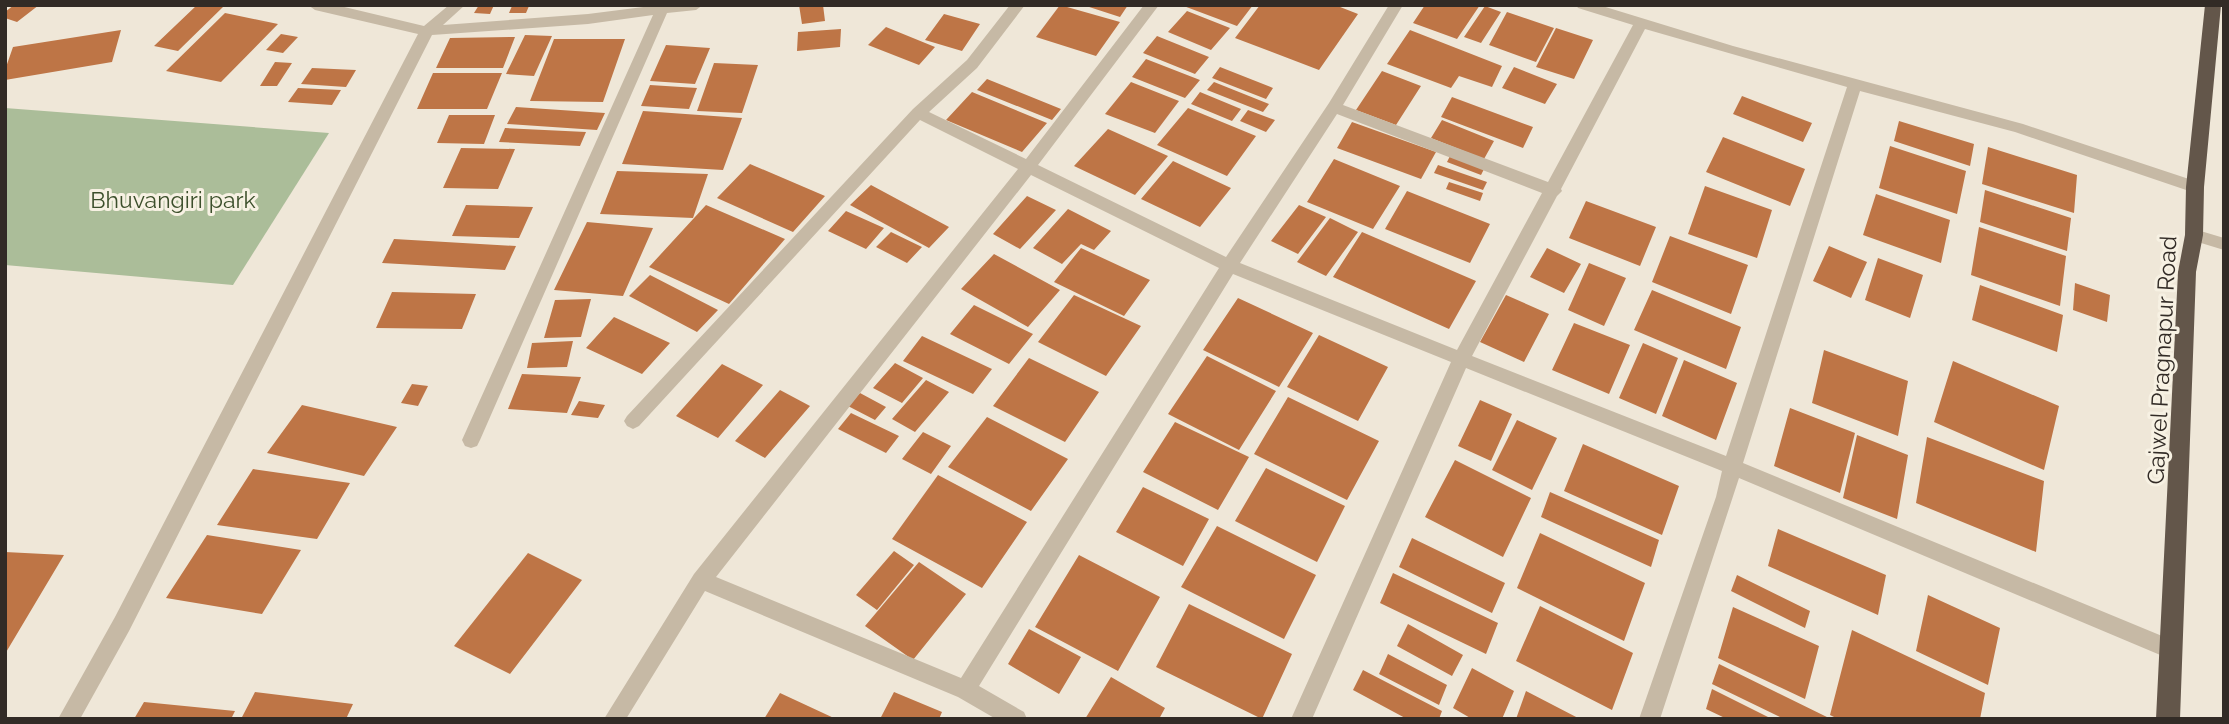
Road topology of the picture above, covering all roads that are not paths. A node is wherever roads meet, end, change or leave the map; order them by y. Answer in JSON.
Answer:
{"nodes":[{"id":1,"x":315,"y":5,"type":"edge"},
{"id":2,"x":457,"y":5,"type":"edge"},
{"id":3,"x":596,"y":5,"type":"edge"},
{"id":4,"x":696,"y":5,"type":"edge"},
{"id":5,"x":1018,"y":5,"type":"edge"},
{"id":6,"x":1152,"y":5,"type":"edge"},
{"id":7,"x":1396,"y":5,"type":"edge"},
{"id":8,"x":1583,"y":5,"type":"edge"},
{"id":9,"x":2213,"y":5,"type":"edge"},
{"id":10,"x":661,"y":12,"type":"junction"},
{"id":11,"x":588,"y":19,"type":"junction"},
{"id":12,"x":1641,"y":24,"type":"junction"},
{"id":13,"x":427,"y":31,"type":"junction"},
{"id":14,"x":1855,"y":84,"type":"junction"},
{"id":15,"x":1334,"y":107,"type":"junction"},
{"id":16,"x":918,"y":113,"type":"junction"},
{"id":17,"x":1028,"y":168,"type":"junction"},
{"id":18,"x":2195,"y":187,"type":"junction"},
{"id":19,"x":1554,"y":191,"type":"junction"},
{"id":20,"x":2194,"y":235,"type":"junction"},
{"id":21,"x":2224,"y":244,"type":"edge"},
{"id":22,"x":1229,"y":266,"type":"junction"},
{"id":23,"x":1461,"y":359,"type":"junction"},
{"id":24,"x":633,"y":421,"type":"dead end"},
{"id":25,"x":471,"y":440,"type":"dead end"},
{"id":26,"x":1732,"y":467,"type":"junction"},
{"id":27,"x":701,"y":580,"type":"junction"},
{"id":28,"x":2172,"y":650,"type":"junction"},
{"id":29,"x":965,"y":690,"type":"junction"},
{"id":30,"x":68,"y":719,"type":"edge"},
{"id":31,"x":614,"y":719,"type":"edge"},
{"id":32,"x":1017,"y":719,"type":"edge"},
{"id":33,"x":1301,"y":719,"type":"edge"},
{"id":34,"x":1649,"y":719,"type":"edge"},
{"id":35,"x":2168,"y":719,"type":"edge"}],
"edges":[{"from":1,"to":13,"type":"street"},
{"from":2,"to":13,"type":"street"},
{"from":3,"to":11,"type":"street"},
{"from":4,"to":10,"type":"street"},
{"from":5,"to":16,"type":"street"},
{"from":6,"to":17,"type":"street"},
{"from":7,"to":15,"type":"street"},
{"from":8,"to":12,"type":"street"},
{"from":9,"to":18,"type":"highway","name":"Gajwel Pragnapur Road"},
{"from":10,"to":11,"type":"street"},
{"from":10,"to":25,"type":"street"},
{"from":11,"to":13,"type":"street"},
{"from":12,"to":14,"type":"street"},
{"from":12,"to":19,"type":"street"},
{"from":13,"to":30,"type":"street"},
{"from":14,"to":18,"type":"street"},
{"from":14,"to":26,"type":"street"},
{"from":15,"to":19,"type":"street"},
{"from":15,"to":22,"type":"street"},
{"from":16,"to":17,"type":"street"},
{"from":16,"to":24,"type":"street"},
{"from":17,"to":22,"type":"street"},
{"from":17,"to":27,"type":"street"},
{"from":18,"to":20,"type":"highway","name":"Gajwel Pragnapur Road"},
{"from":19,"to":23,"type":"street"},
{"from":20,"to":21,"type":"street"},
{"from":20,"to":28,"type":"highway","name":"Gajwel Pragnapur Road"},
{"from":22,"to":23,"type":"street"},
{"from":22,"to":29,"type":"street"},
{"from":23,"to":26,"type":"street"},
{"from":23,"to":33,"type":"street"},
{"from":26,"to":28,"type":"street"},
{"from":26,"to":34,"type":"street"},
{"from":27,"to":29,"type":"street"},
{"from":27,"to":31,"type":"street"},
{"from":28,"to":35,"type":"highway","name":"Gajwel Pragnapur Road"},
{"from":29,"to":32,"type":"street"}]}
